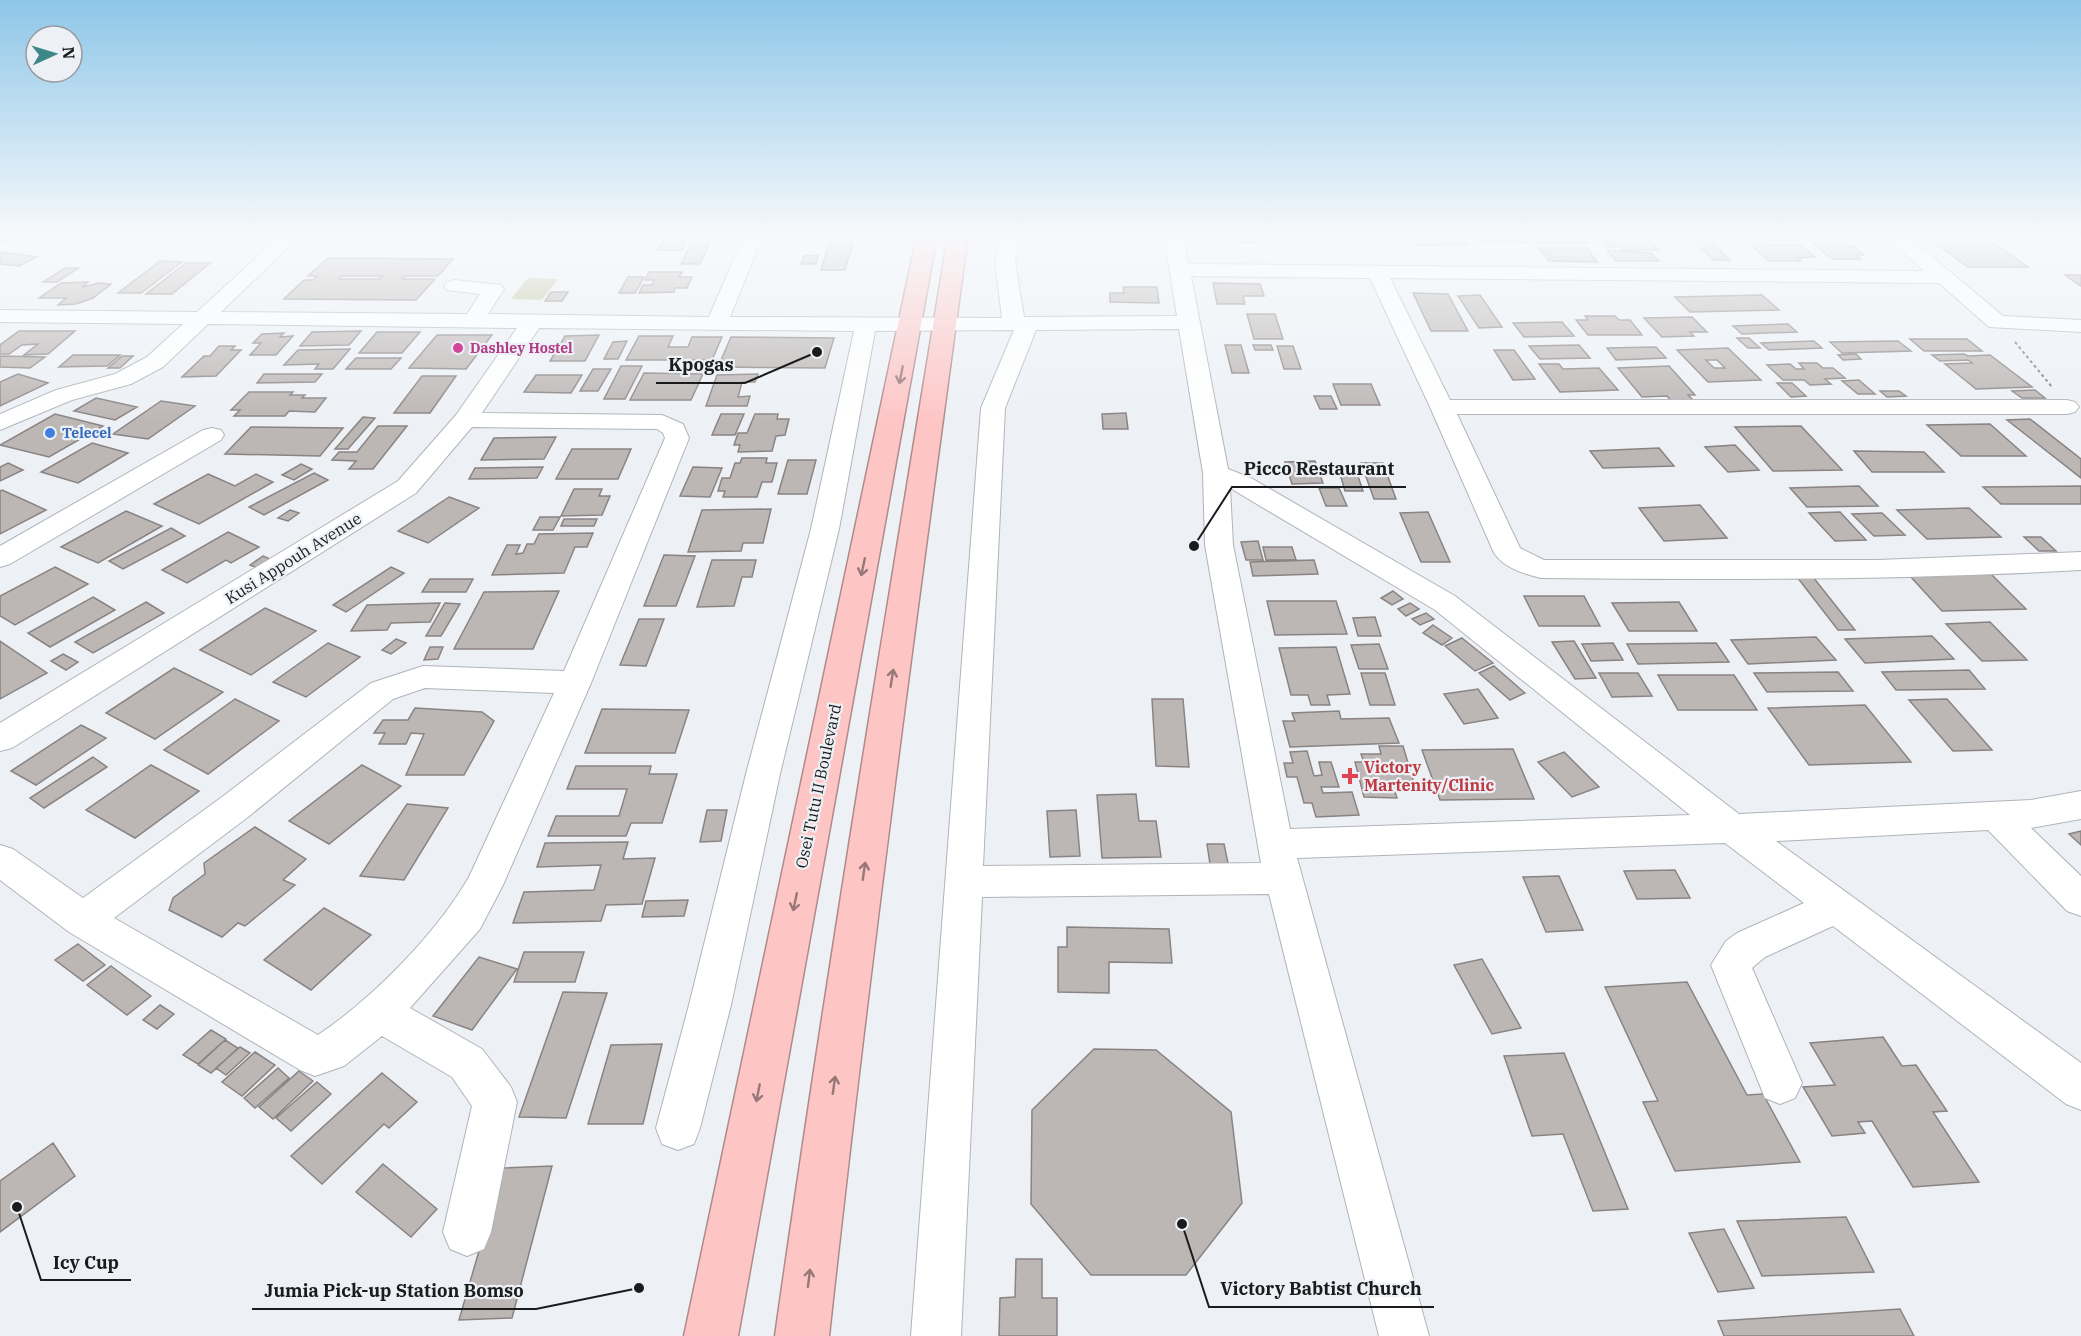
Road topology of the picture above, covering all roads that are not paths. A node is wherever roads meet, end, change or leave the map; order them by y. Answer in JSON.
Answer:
{"nodes":[{"id":1,"x":224,"y":297,"type":"edge"},
{"id":2,"x":489,"y":297,"type":"edge"},
{"id":3,"x":727,"y":297,"type":"edge"},
{"id":4,"x":927,"y":297,"type":"edge"},
{"id":5,"x":937,"y":297,"type":"edge"},
{"id":6,"x":1014,"y":297,"type":"edge"},
{"id":7,"x":1185,"y":297,"type":"edge"},
{"id":8,"x":1389,"y":297,"type":"edge"},
{"id":9,"x":1969,"y":297,"type":"edge"},
{"id":10,"x":0,"y":316,"type":"edge"},
{"id":11,"x":203,"y":317,"type":"junction"},
{"id":12,"x":474,"y":320,"type":"junction"},
{"id":13,"x":533,"y":320,"type":"junction"},
{"id":14,"x":717,"y":322,"type":"junction"},
{"id":15,"x":1188,"y":322,"type":"junction"},
{"id":16,"x":866,"y":324,"type":"junction"},
{"id":17,"x":1021,"y":324,"type":"junction"},
{"id":18,"x":927,"y":325,"type":"junction"},
{"id":19,"x":2081,"y":326,"type":"edge"},
{"id":20,"x":1442,"y":407,"type":"junction"},
{"id":21,"x":2067,"y":407,"type":"road end"},
{"id":22,"x":465,"y":420,"type":"junction"},
{"id":23,"x":0,"y":423,"type":"edge"},
{"id":24,"x":212,"y":435,"type":"dead end"},
{"id":25,"x":1216,"y":473,"type":"junction"},
{"id":26,"x":0,"y":558,"type":"edge"},
{"id":27,"x":2081,"y":561,"type":"edge"},
{"id":28,"x":575,"y":683,"type":"junction"},
{"id":29,"x":0,"y":739,"type":"edge"},
{"id":30,"x":2081,"y":805,"type":"edge"},
{"id":31,"x":1996,"y":816,"type":"junction"},
{"id":32,"x":1734,"y":830,"type":"junction"},
{"id":33,"x":0,"y":860,"type":"edge"},
{"id":34,"x":1279,"y":861,"type":"junction"},
{"id":35,"x":965,"y":882,"type":"junction"},
{"id":36,"x":2081,"y":900,"type":"edge"},
{"id":37,"x":1837,"y":906,"type":"junction"},
{"id":38,"x":83,"y":920,"type":"junction"},
{"id":39,"x":380,"y":1013,"type":"junction"},
{"id":40,"x":1780,"y":1083,"type":"dead end"},
{"id":41,"x":2081,"y":1089,"type":"edge"},
{"id":42,"x":678,"y":1128,"type":"dead end"},
{"id":43,"x":467,"y":1232,"type":"dead end"},
{"id":44,"x":711,"y":1336,"type":"edge"},
{"id":45,"x":802,"y":1336,"type":"edge"},
{"id":46,"x":936,"y":1336,"type":"edge"},
{"id":47,"x":1404,"y":1336,"type":"edge"}],
"edges":[{"from":1,"to":11,"type":"street"},
{"from":2,"to":12,"type":"street"},
{"from":3,"to":14,"type":"street"},
{"from":4,"to":18,"type":"highway","name":"Osei Tutu II Boulevard"},
{"from":5,"to":18,"type":"highway","name":"Osei Tutu II Boulevard"},
{"from":6,"to":17,"type":"street"},
{"from":7,"to":15,"type":"street"},
{"from":8,"to":20,"type":"street"},
{"from":9,"to":19,"type":"street"},
{"from":10,"to":11,"type":"street"},
{"from":11,"to":12,"type":"street"},
{"from":11,"to":23,"type":"street"},
{"from":12,"to":13,"type":"street"},
{"from":13,"to":14,"type":"street"},
{"from":13,"to":22,"type":"street","name":"Kusi Appouh Avenue"},
{"from":14,"to":16,"type":"street"},
{"from":15,"to":17,"type":"street"},
{"from":15,"to":25,"type":"street"},
{"from":16,"to":18,"type":"street"},
{"from":16,"to":42,"type":"street"},
{"from":17,"to":18,"type":"street"},
{"from":17,"to":35,"type":"street"},
{"from":18,"to":44,"type":"highway","name":"Osei Tutu II Boulevard","one_way":true},
{"from":45,"to":18,"type":"highway","name":"Osei Tutu II Boulevard","one_way":true},
{"from":20,"to":21,"type":"street"},
{"from":20,"to":27,"type":"street"},
{"from":22,"to":28,"type":"street"},
{"from":22,"to":29,"type":"street","name":"Kusi Appouh Avenue"},
{"from":24,"to":26,"type":"street"},
{"from":25,"to":32,"type":"street"},
{"from":25,"to":34,"type":"street"},
{"from":28,"to":38,"type":"street"},
{"from":28,"to":39,"type":"street"},
{"from":30,"to":31,"type":"street"},
{"from":31,"to":32,"type":"street"},
{"from":31,"to":36,"type":"street"},
{"from":32,"to":34,"type":"street"},
{"from":32,"to":37,"type":"street"},
{"from":33,"to":38,"type":"street"},
{"from":34,"to":35,"type":"street"},
{"from":34,"to":47,"type":"street"},
{"from":35,"to":46,"type":"street"},
{"from":37,"to":40,"type":"street"},
{"from":37,"to":41,"type":"street"},
{"from":38,"to":39,"type":"street"},
{"from":39,"to":43,"type":"street"}]}
